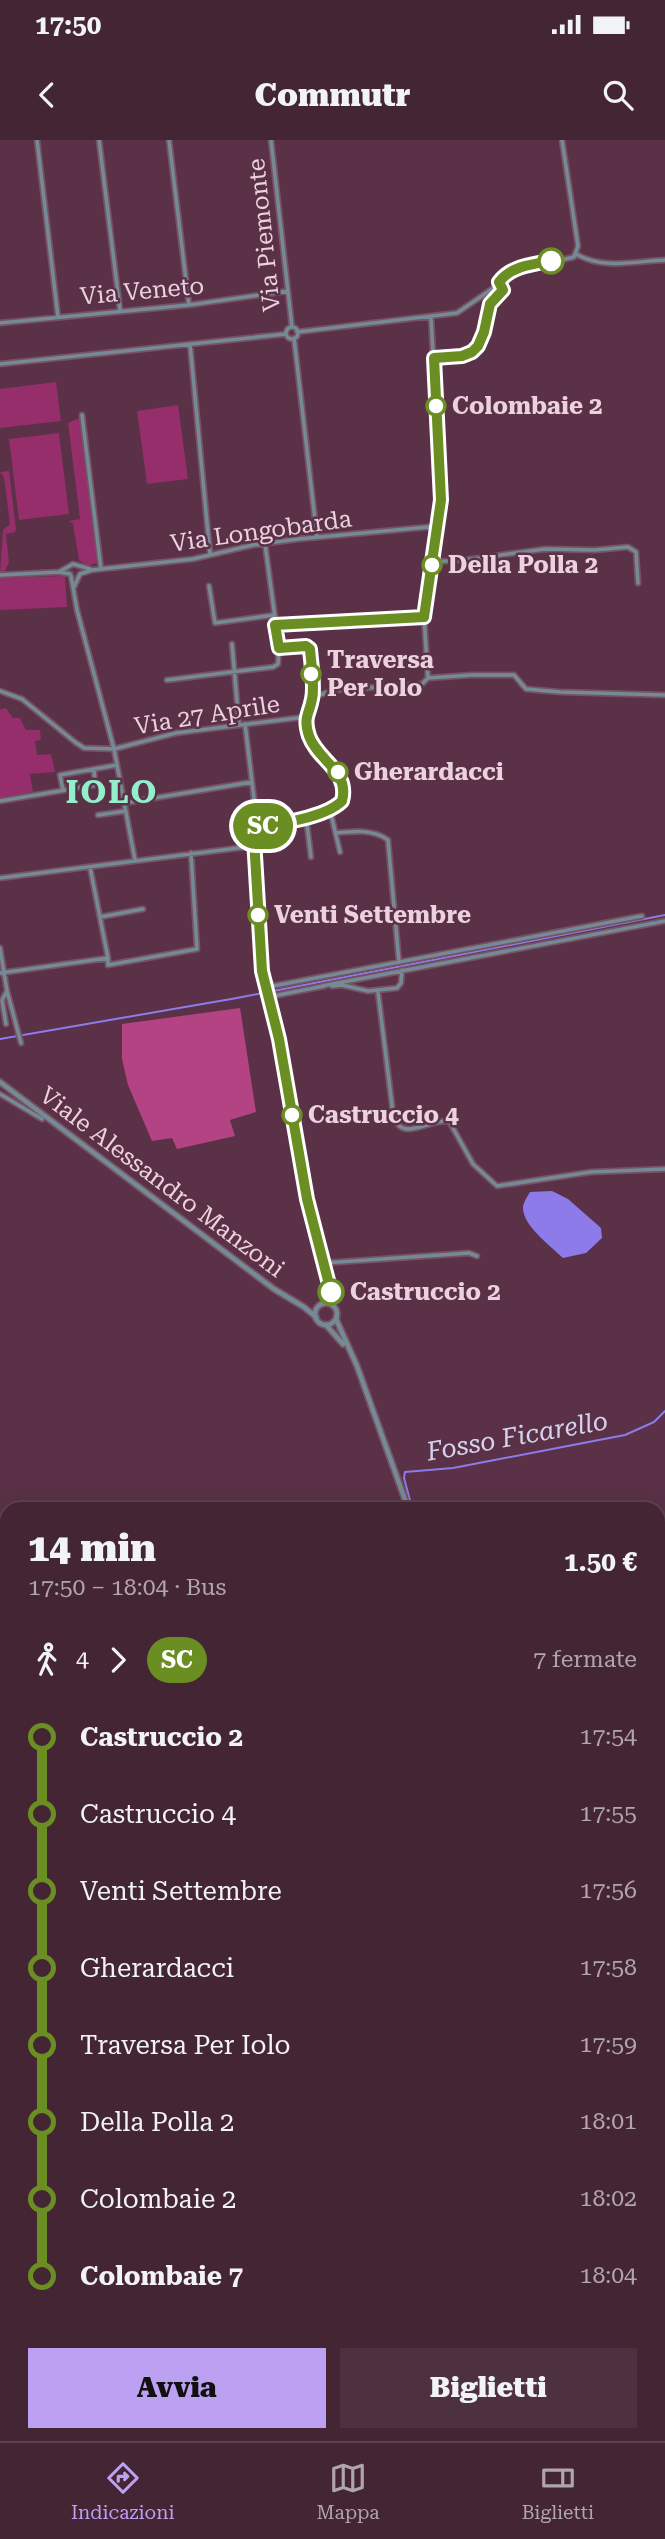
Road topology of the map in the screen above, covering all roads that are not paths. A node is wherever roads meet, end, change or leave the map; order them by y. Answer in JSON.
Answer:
{"nodes":[{"id":1,"x":37,"y":140,"type":"edge"},
{"id":2,"x":99,"y":140,"type":"edge"},
{"id":3,"x":169,"y":140,"type":"edge"},
{"id":4,"x":271,"y":140,"type":"edge"},
{"id":5,"x":562,"y":140,"type":"edge"},
{"id":6,"x":576,"y":254,"type":"junction"},
{"id":7,"x":665,"y":260,"type":"edge"},
{"id":8,"x":499,"y":282,"type":"junction"},
{"id":9,"x":288,"y":291,"type":"junction"},
{"id":10,"x":189,"y":305,"type":"junction"},
{"id":11,"x":120,"y":310,"type":"junction"},
{"id":12,"x":58,"y":317,"type":"junction"},
{"id":13,"x":431,"y":317,"type":"junction"},
{"id":14,"x":0,"y":323,"type":"edge"},
{"id":15,"x":292,"y":327,"type":"junction"},
{"id":16,"x":297,"y":332,"type":"junction"},
{"id":17,"x":286,"y":334,"type":"junction"},
{"id":18,"x":294,"y":338,"type":"junction"},
{"id":19,"x":190,"y":344,"type":"junction"},
{"id":20,"x":434,"y":358,"type":"junction"},
{"id":21,"x":0,"y":365,"type":"edge"},
{"id":22,"x":82,"y":415,"type":"dead end"},
{"id":23,"x":435,"y":529,"type":"junction"},
{"id":24,"x":317,"y":537,"type":"junction"},
{"id":25,"x":265,"y":544,"type":"junction"},
{"id":26,"x":211,"y":554,"type":"junction"},
{"id":27,"x":432,"y":562,"type":"junction"},
{"id":28,"x":79,"y":566,"type":"junction"},
{"id":29,"x":69,"y":568,"type":"junction"},
{"id":30,"x":101,"y":569,"type":"junction"},
{"id":31,"x":92,"y":570,"type":"junction"},
{"id":32,"x":59,"y":572,"type":"junction"},
{"id":33,"x":0,"y":575,"type":"edge"},
{"id":34,"x":70,"y":575,"type":"junction"},
{"id":35,"x":79,"y":575,"type":"junction"},
{"id":36,"x":638,"y":583,"type":"dead end"},
{"id":37,"x":209,"y":586,"type":"dead end"},
{"id":38,"x":74,"y":587,"type":"junction"},
{"id":39,"x":274,"y":615,"type":"junction"},
{"id":40,"x":424,"y":617,"type":"junction"},
{"id":41,"x":275,"y":625,"type":"junction"},
{"id":42,"x":232,"y":644,"type":"dead end"},
{"id":43,"x":279,"y":648,"type":"junction"},
{"id":44,"x":235,"y":671,"type":"junction"},
{"id":45,"x":428,"y":678,"type":"junction"},
{"id":46,"x":167,"y":680,"type":"dead end"},
{"id":47,"x":0,"y":691,"type":"edge"},
{"id":48,"x":665,"y":695,"type":"edge"},
{"id":49,"x":313,"y":697,"type":"junction"},
{"id":50,"x":305,"y":717,"type":"junction"},
{"id":51,"x":242,"y":724,"type":"junction"},
{"id":52,"x":114,"y":749,"type":"junction"},
{"id":53,"x":117,"y":765,"type":"junction"},
{"id":54,"x":94,"y":769,"type":"junction"},
{"id":55,"x":252,"y":782,"type":"junction"},
{"id":56,"x":63,"y":790,"type":"junction"},
{"id":57,"x":0,"y":801,"type":"edge"},
{"id":58,"x":124,"y":803,"type":"junction"},
{"id":59,"x":330,"y":810,"type":"junction"},
{"id":60,"x":126,"y":811,"type":"junction"},
{"id":61,"x":98,"y":815,"type":"dead end"},
{"id":62,"x":306,"y":817,"type":"junction"},
{"id":63,"x":254,"y":827,"type":"junction"},
{"id":64,"x":335,"y":833,"type":"junction"},
{"id":65,"x":254,"y":846,"type":"junction"},
{"id":66,"x":340,"y":852,"type":"dead end"},
{"id":67,"x":191,"y":853,"type":"junction"},
{"id":68,"x":311,"y":857,"type":"dead end"},
{"id":69,"x":135,"y":860,"type":"junction"},
{"id":70,"x":90,"y":867,"type":"junction"},
{"id":71,"x":0,"y":878,"type":"edge"},
{"id":72,"x":143,"y":909,"type":"dead end"},
{"id":73,"x":642,"y":916,"type":"dead end"},
{"id":74,"x":100,"y":917,"type":"junction"},
{"id":75,"x":665,"y":920,"type":"edge"},
{"id":76,"x":0,"y":948,"type":"edge"},
{"id":77,"x":108,"y":958,"type":"junction"},
{"id":78,"x":399,"y":962,"type":"junction"},
{"id":79,"x":402,"y":970,"type":"junction"},
{"id":80,"x":262,"y":971,"type":"junction"},
{"id":81,"x":2,"y":973,"type":"edge"},
{"id":82,"x":322,"y":986,"type":"junction"},
{"id":83,"x":7,"y":991,"type":"junction"},
{"id":84,"x":378,"y":992,"type":"junction"},
{"id":85,"x":268,"y":997,"type":"junction"},
{"id":86,"x":6,"y":1024,"type":"dead end"},
{"id":87,"x":21,"y":1043,"type":"dead end"},
{"id":88,"x":0,"y":1082,"type":"edge"},
{"id":89,"x":0,"y":1094,"type":"edge"},
{"id":90,"x":41,"y":1119,"type":"dead end"},
{"id":91,"x":665,"y":1169,"type":"edge"},
{"id":92,"x":477,"y":1256,"type":"dead end"},
{"id":93,"x":324,"y":1263,"type":"junction"},
{"id":94,"x":329,"y":1284,"type":"junction"},
{"id":95,"x":321,"y":1305,"type":"junction"},
{"id":96,"x":333,"y":1306,"type":"junction"},
{"id":97,"x":304,"y":1307,"type":"junction"},
{"id":98,"x":316,"y":1317,"type":"junction"},
{"id":99,"x":336,"y":1319,"type":"junction"},
{"id":100,"x":326,"y":1325,"type":"junction"},
{"id":101,"x":350,"y":1354,"type":"junction"},
{"id":102,"x":406,"y":1502,"type":"edge"}],
"edges":[{"from":1,"to":12,"type":"street"},
{"from":2,"to":11,"type":"street"},
{"from":3,"to":10,"type":"street"},
{"from":4,"to":9,"type":"street","name":"Via Piemonte"},
{"from":5,"to":6,"type":"street"},
{"from":6,"to":7,"type":"street"},
{"from":6,"to":8,"type":"street"},
{"from":8,"to":13,"type":"street"},
{"from":8,"to":20,"type":"street"},
{"from":9,"to":10,"type":"street","name":"Via Veneto"},
{"from":9,"to":15,"type":"street","name":"Via Piemonte"},
{"from":10,"to":11,"type":"street","name":"Via Veneto"},
{"from":11,"to":12,"type":"street","name":"Via Veneto"},
{"from":12,"to":14,"type":"street","name":"Via Veneto"},
{"from":13,"to":16,"type":"street"},
{"from":13,"to":20,"type":"street"},
{"from":15,"to":16,"type":"street"},
{"from":15,"to":17,"type":"street"},
{"from":16,"to":18,"type":"street"},
{"from":17,"to":18,"type":"street"},
{"from":17,"to":19,"type":"street"},
{"from":18,"to":24,"type":"street"},
{"from":19,"to":21,"type":"street"},
{"from":19,"to":26,"type":"street"},
{"from":20,"to":23,"type":"street"},
{"from":22,"to":30,"type":"street"},
{"from":23,"to":24,"type":"street","name":"Via Longobarda"},
{"from":23,"to":27,"type":"street"},
{"from":24,"to":25,"type":"street","name":"Via Longobarda"},
{"from":25,"to":26,"type":"street","name":"Via Longobarda"},
{"from":25,"to":39,"type":"street"},
{"from":26,"to":30,"type":"street","name":"Via Longobarda"},
{"from":27,"to":36,"type":"street"},
{"from":27,"to":40,"type":"street"},
{"from":28,"to":29,"type":"street","name":"Via Longobarda"},
{"from":28,"to":31,"type":"street","name":"Via Longobarda"},
{"from":28,"to":35,"type":"street"},
{"from":29,"to":32,"type":"street","name":"Via Longobarda"},
{"from":29,"to":34,"type":"street"},
{"from":30,"to":31,"type":"street","name":"Via Longobarda"},
{"from":31,"to":35,"type":"street","name":"Via Longobarda"},
{"from":32,"to":33,"type":"street"},
{"from":32,"to":34,"type":"street","name":"Via Longobarda"},
{"from":34,"to":35,"type":"street","name":"Via Longobarda"},
{"from":34,"to":38,"type":"street"},
{"from":35,"to":38,"type":"street"},
{"from":37,"to":39,"type":"street"},
{"from":38,"to":52,"type":"street"},
{"from":39,"to":41,"type":"street"},
{"from":40,"to":41,"type":"street"},
{"from":40,"to":45,"type":"street"},
{"from":41,"to":43,"type":"street"},
{"from":42,"to":44,"type":"street"},
{"from":43,"to":44,"type":"street"},
{"from":43,"to":49,"type":"street"},
{"from":44,"to":46,"type":"street"},
{"from":44,"to":51,"type":"street"},
{"from":45,"to":48,"type":"street"},
{"from":45,"to":49,"type":"street"},
{"from":47,"to":52,"type":"street"},
{"from":49,"to":50,"type":"street"},
{"from":50,"to":51,"type":"street","name":"Via 27 Aprile"},
{"from":50,"to":59,"type":"street"},
{"from":51,"to":52,"type":"street","name":"Via 27 Aprile"},
{"from":51,"to":55,"type":"street"},
{"from":52,"to":53,"type":"street"},
{"from":53,"to":54,"type":"street"},
{"from":53,"to":58,"type":"street"},
{"from":54,"to":56,"type":"street"},
{"from":54,"to":56,"type":"street"},
{"from":55,"to":58,"type":"street"},
{"from":55,"to":63,"type":"street"},
{"from":56,"to":57,"type":"street"},
{"from":58,"to":60,"type":"street"},
{"from":59,"to":62,"type":"street"},
{"from":59,"to":64,"type":"street"},
{"from":60,"to":61,"type":"street"},
{"from":60,"to":69,"type":"street"},
{"from":62,"to":63,"type":"street"},
{"from":62,"to":68,"type":"street"},
{"from":63,"to":65,"type":"street"},
{"from":64,"to":66,"type":"street"},
{"from":64,"to":78,"type":"street"},
{"from":65,"to":67,"type":"street"},
{"from":65,"to":80,"type":"street"},
{"from":67,"to":69,"type":"street"},
{"from":67,"to":77,"type":"street"},
{"from":69,"to":70,"type":"street"},
{"from":70,"to":71,"type":"street"},
{"from":70,"to":74,"type":"street"},
{"from":72,"to":74,"type":"street"},
{"from":73,"to":78,"type":"street"},
{"from":74,"to":77,"type":"street"},
{"from":75,"to":79,"type":"street"},
{"from":76,"to":81,"type":"street"},
{"from":77,"to":81,"type":"street"},
{"from":78,"to":80,"type":"street"},
{"from":79,"to":82,"type":"street"},
{"from":79,"to":84,"type":"street"},
{"from":80,"to":85,"type":"street"},
{"from":81,"to":83,"type":"street"},
{"from":82,"to":84,"type":"street"},
{"from":82,"to":85,"type":"street"},
{"from":83,"to":86,"type":"street"},
{"from":83,"to":87,"type":"street"},
{"from":84,"to":91,"type":"street"},
{"from":85,"to":93,"type":"street"},
{"from":88,"to":97,"type":"street","name":"Viale Alessandro Manzoni"},
{"from":89,"to":90,"type":"street"},
{"from":92,"to":93,"type":"street"},
{"from":93,"to":94,"type":"street"},
{"from":94,"to":95,"type":"street"},
{"from":94,"to":96,"type":"street"},
{"from":95,"to":96,"type":"street"},
{"from":95,"to":97,"type":"street"},
{"from":95,"to":98,"type":"street"},
{"from":96,"to":99,"type":"street"},
{"from":97,"to":98,"type":"street","name":"Viale Alessandro Manzoni"},
{"from":98,"to":100,"type":"street"},
{"from":99,"to":100,"type":"street"},
{"from":99,"to":101,"type":"street"},
{"from":100,"to":101,"type":"street"},
{"from":101,"to":102,"type":"street"}]}
